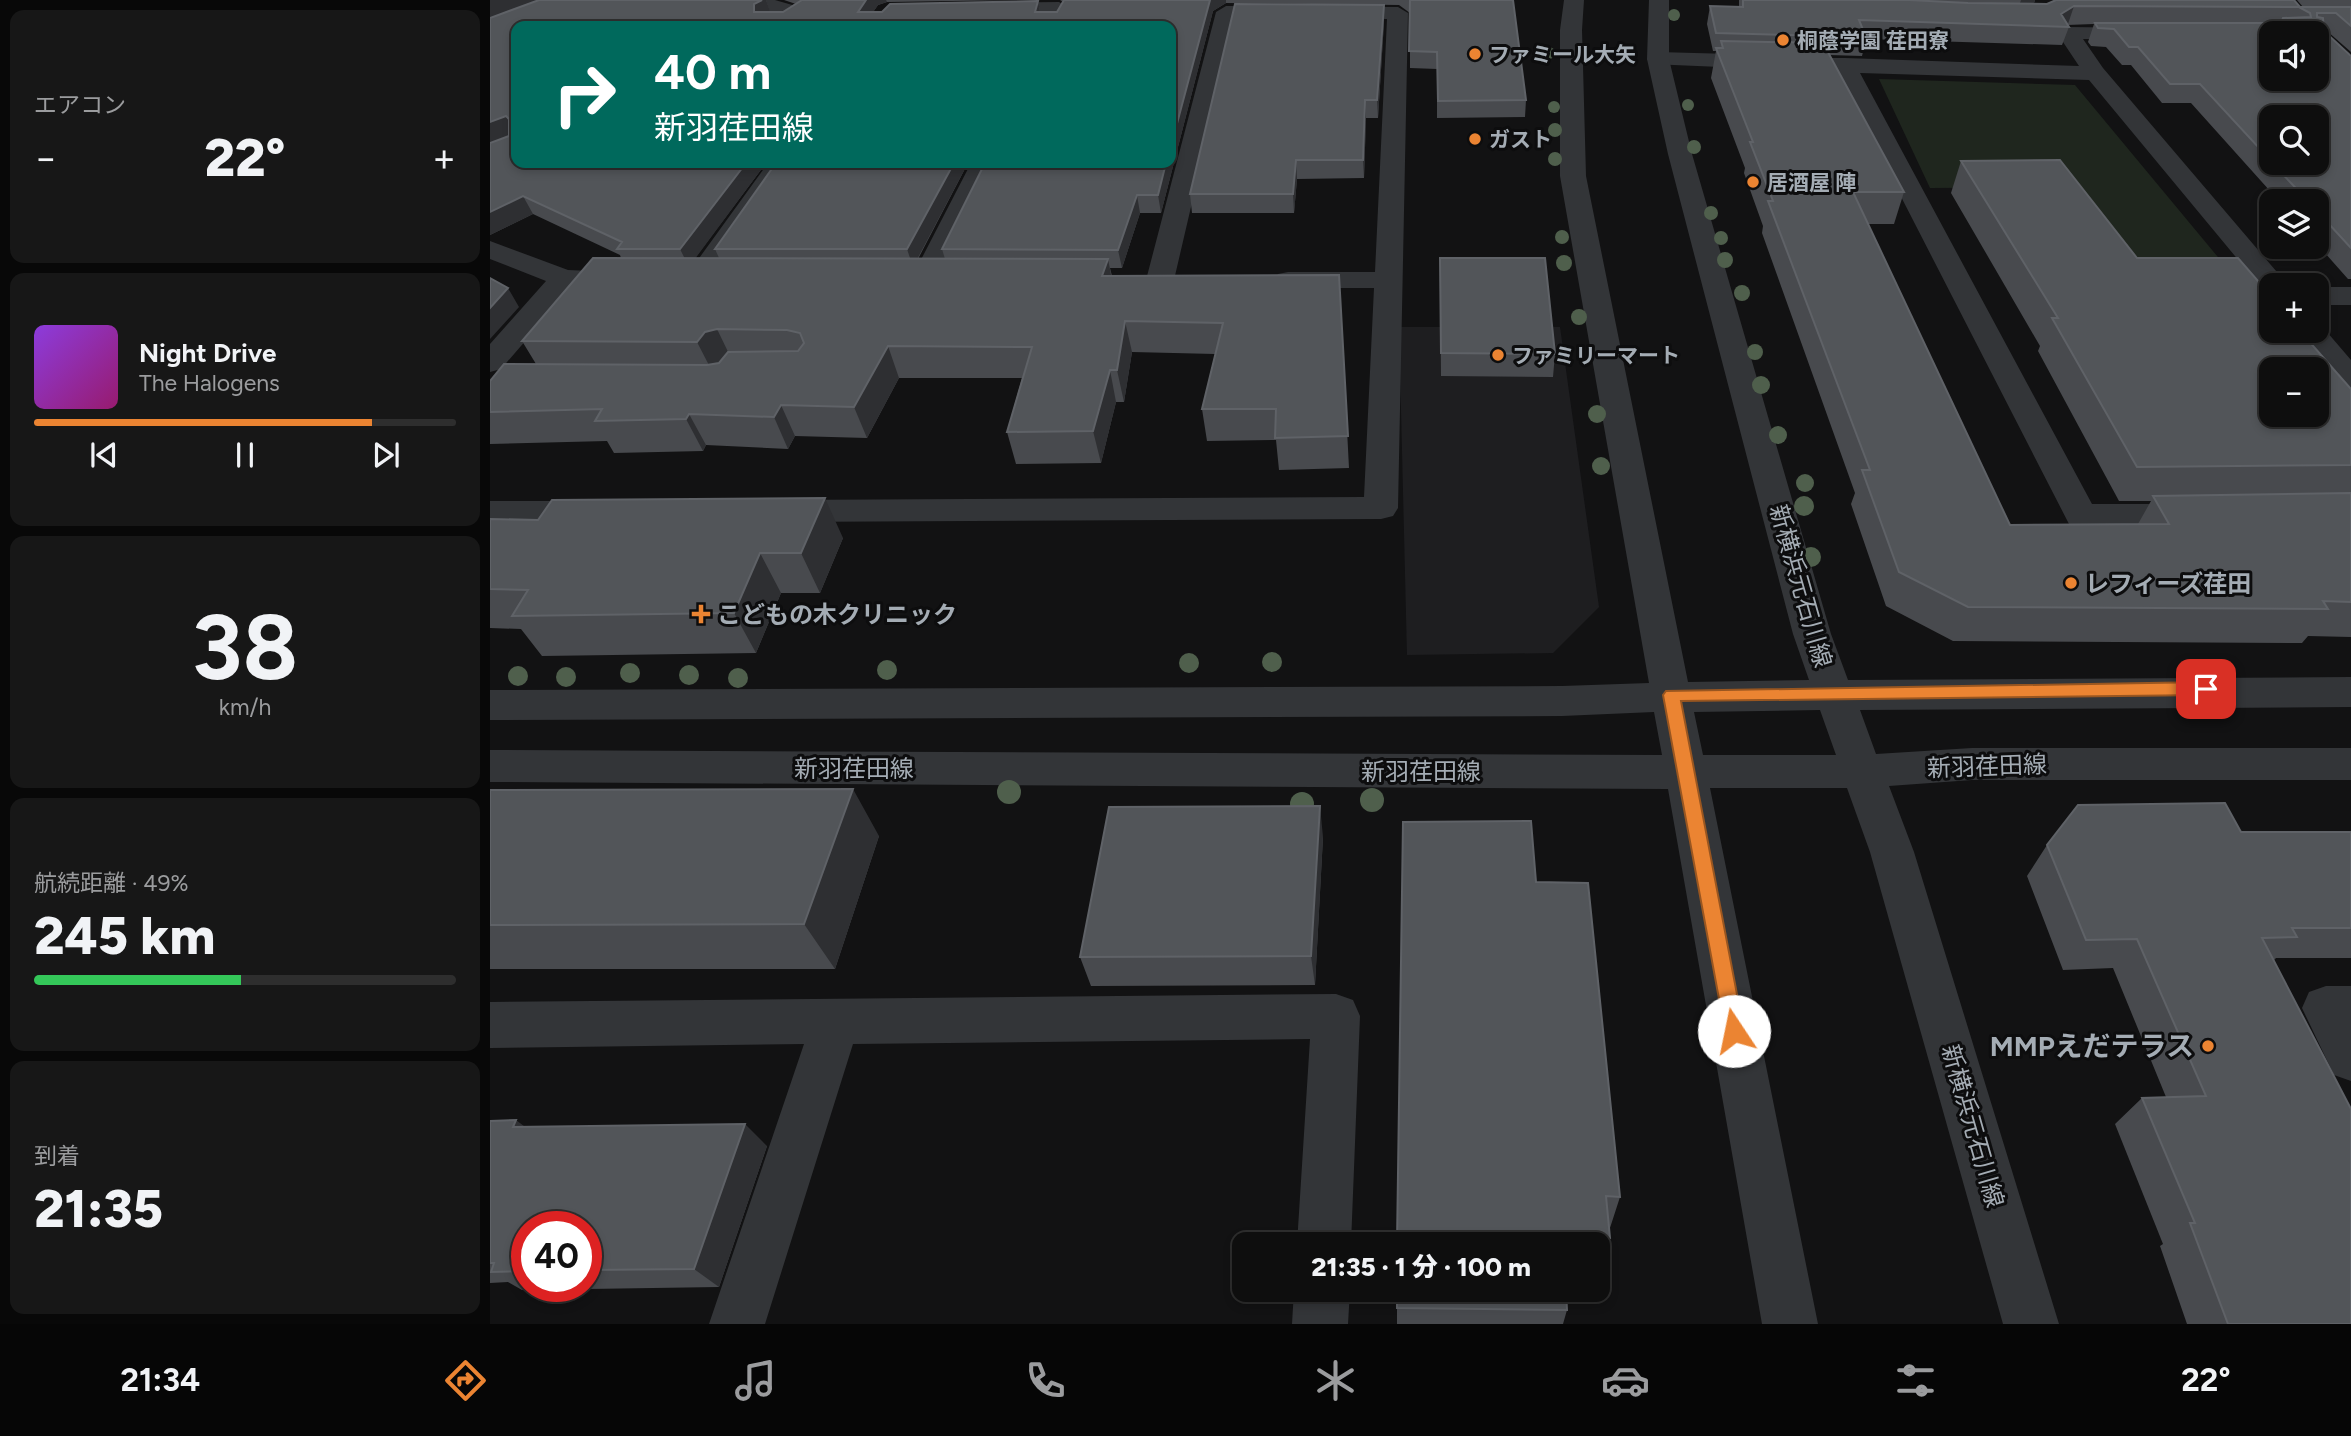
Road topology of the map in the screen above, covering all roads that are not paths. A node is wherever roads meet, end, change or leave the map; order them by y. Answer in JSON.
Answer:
{"nodes":[{"id":1,"x":752,"y":0,"type":"edge"},
{"id":2,"x":1574,"y":0,"type":"edge"},
{"id":3,"x":1659,"y":0,"type":"edge"},
{"id":4,"x":966,"y":10,"type":"edge"},
{"id":5,"x":781,"y":21,"type":"edge"},
{"id":6,"x":1052,"y":21,"type":"edge"},
{"id":7,"x":2174,"y":32,"type":"edge"},
{"id":8,"x":1658,"y":59,"type":"junction"},
{"id":9,"x":1845,"y":65,"type":"junction"},
{"id":10,"x":2095,"y":73,"type":"junction"},
{"id":11,"x":776,"y":168,"type":"edge"},
{"id":12,"x":981,"y":168,"type":"edge"},
{"id":13,"x":490,"y":249,"type":"edge"},
{"id":14,"x":2264,"y":273,"type":"edge"},
{"id":15,"x":564,"y":278,"type":"junction"},
{"id":16,"x":926,"y":279,"type":"edge"},
{"id":17,"x":1159,"y":280,"type":"edge"},
{"id":18,"x":1268,"y":280,"type":"edge"},
{"id":19,"x":1390,"y":281,"type":"junction"},
{"id":20,"x":2329,"y":296,"type":"edge"},
{"id":21,"x":2351,"y":296,"type":"edge"},
{"id":22,"x":2321,"y":343,"type":"edge"},
{"id":23,"x":495,"y":377,"type":"edge"},
{"id":24,"x":2351,"y":380,"type":"edge"},
{"id":25,"x":754,"y":511,"type":"edge"},
{"id":26,"x":490,"y":512,"type":"edge"},
{"id":27,"x":629,"y":512,"type":"edge"},
{"id":28,"x":2230,"y":514,"type":"edge"},
{"id":29,"x":2351,"y":692,"type":"edge"},
{"id":30,"x":1833,"y":693,"type":"junction"},
{"id":31,"x":1672,"y":695,"type":"junction"},
{"id":32,"x":490,"y":705,"type":"edge"},
{"id":33,"x":2351,"y":764,"type":"edge"},
{"id":34,"x":490,"y":766,"type":"edge"},
{"id":35,"x":1864,"y":771,"type":"junction"},
{"id":36,"x":1685,"y":772,"type":"junction"},
{"id":37,"x":2351,"y":1008,"type":"edge"},
{"id":38,"x":835,"y":1023,"type":"junction"},
{"id":39,"x":490,"y":1025,"type":"edge"},
{"id":40,"x":2351,"y":1058,"type":"edge"},
{"id":41,"x":1325,"y":1232,"type":"edge"},
{"id":42,"x":1321,"y":1302,"type":"edge"},
{"id":43,"x":737,"y":1324,"type":"edge"},
{"id":44,"x":1320,"y":1324,"type":"edge"},
{"id":45,"x":1790,"y":1324,"type":"edge"},
{"id":46,"x":2031,"y":1324,"type":"edge"}],
"edges":[{"from":1,"to":5,"type":"street"},
{"from":2,"to":31,"type":"street"},
{"from":3,"to":8,"type":"street","name":"新横浜元石川線"},
{"from":4,"to":6,"type":"street"},
{"from":7,"to":10,"type":"street"},
{"from":8,"to":9,"type":"street"},
{"from":8,"to":30,"type":"street","name":"新横浜元石川線"},
{"from":9,"to":10,"type":"street"},
{"from":9,"to":28,"type":"street"},
{"from":10,"to":14,"type":"street"},
{"from":11,"to":15,"type":"street"},
{"from":12,"to":16,"type":"street"},
{"from":13,"to":15,"type":"street"},
{"from":15,"to":23,"type":"street"},
{"from":17,"to":19,"type":"street"},
{"from":18,"to":19,"type":"street"},
{"from":19,"to":25,"type":"street"},
{"from":20,"to":21,"type":"street"},
{"from":22,"to":24,"type":"street"},
{"from":26,"to":27,"type":"street"},
{"from":29,"to":30,"type":"street"},
{"from":30,"to":31,"type":"street"},
{"from":30,"to":35,"type":"street","name":"新横浜元石川線"},
{"from":31,"to":32,"type":"street"},
{"from":31,"to":36,"type":"street"},
{"from":33,"to":35,"type":"street","name":"新羽荏田線"},
{"from":34,"to":36,"type":"street","name":"新羽荏田線"},
{"from":35,"to":36,"type":"street","name":"新羽荏田線"},
{"from":35,"to":46,"type":"street","name":"新横浜元石川線"},
{"from":36,"to":45,"type":"street"},
{"from":37,"to":40,"type":"street"},
{"from":38,"to":39,"type":"street"},
{"from":38,"to":41,"type":"street"},
{"from":38,"to":43,"type":"street"},
{"from":42,"to":44,"type":"street"}]}
